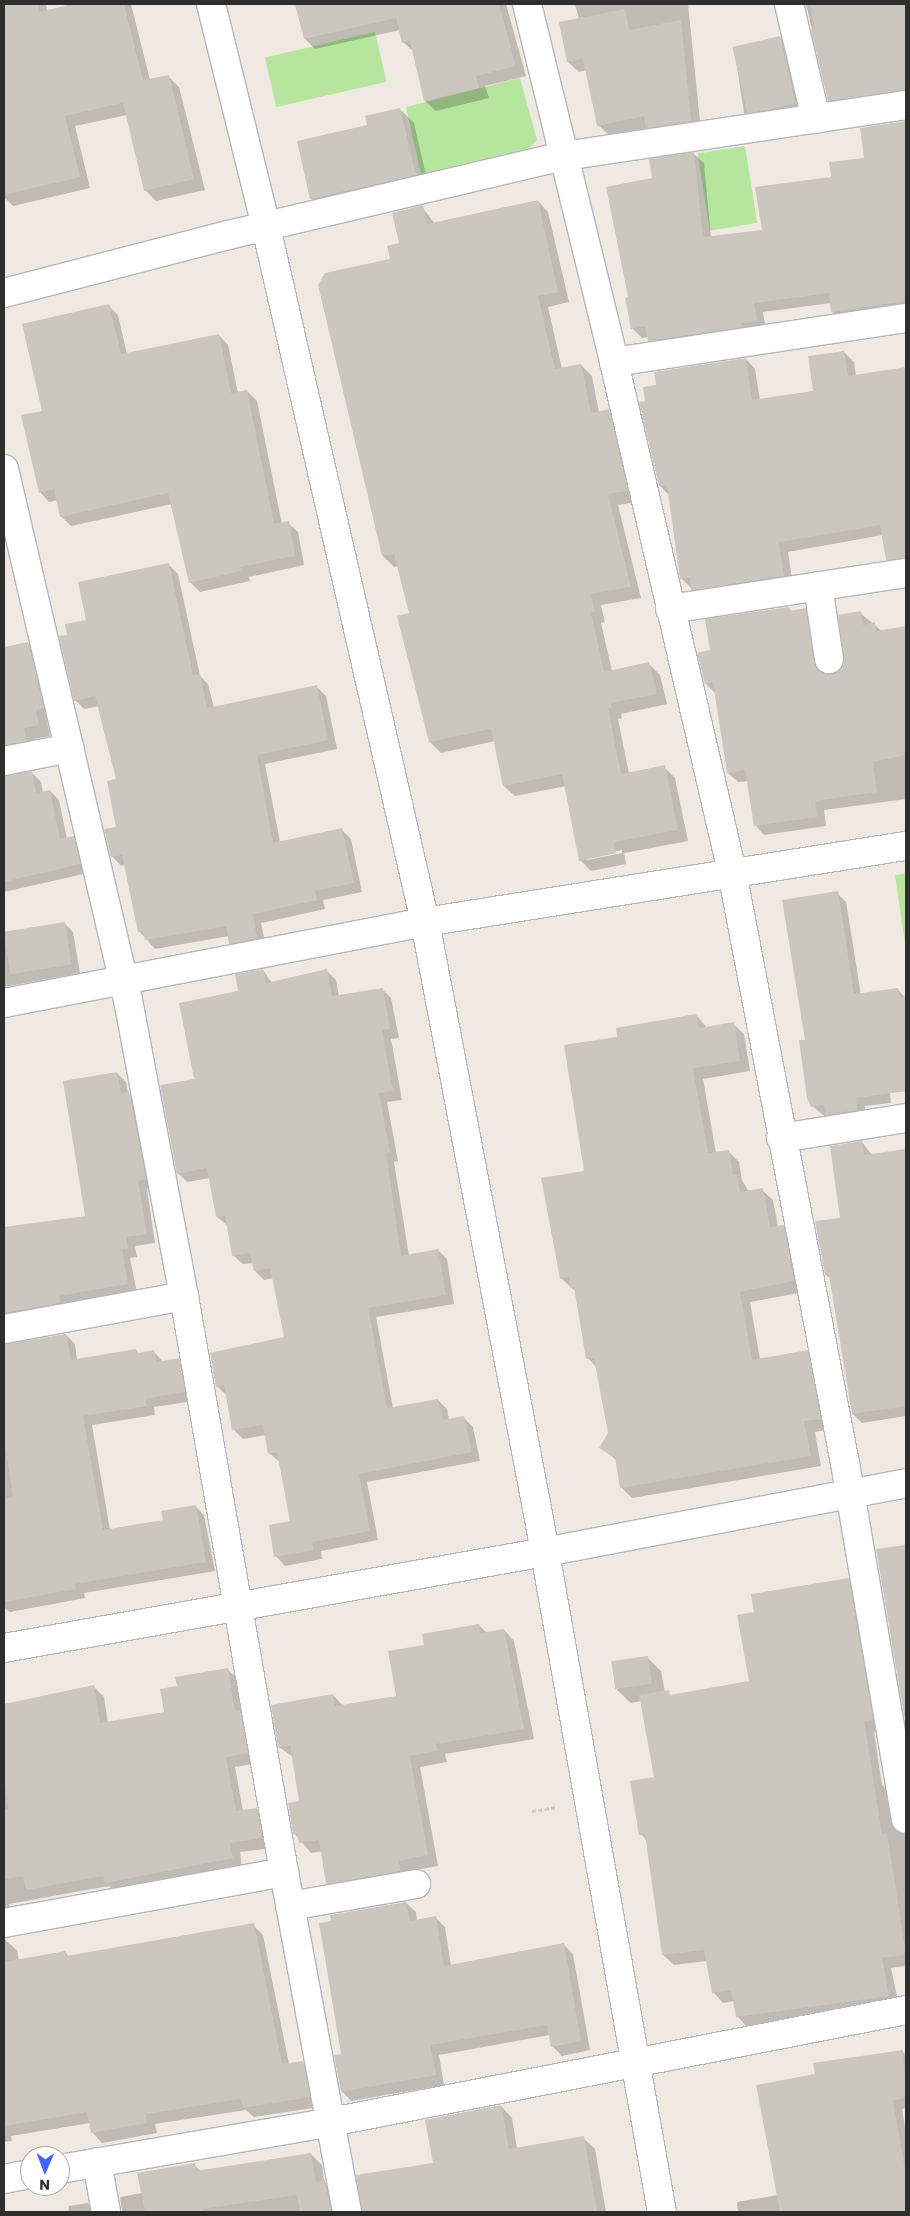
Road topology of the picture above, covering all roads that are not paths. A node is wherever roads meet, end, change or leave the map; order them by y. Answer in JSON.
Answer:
{"nodes":[{"id":1,"x":211,"y":4,"type":"edge"},
{"id":2,"x":527,"y":4,"type":"edge"},
{"id":3,"x":789,"y":4,"type":"edge"},
{"id":4,"x":906,"y":105,"type":"edge"},
{"id":5,"x":816,"y":119,"type":"junction"},
{"id":6,"x":564,"y":156,"type":"junction"},
{"id":7,"x":266,"y":226,"type":"junction"},
{"id":8,"x":4,"y":293,"type":"edge"},
{"id":9,"x":906,"y":318,"type":"edge"},
{"id":10,"x":614,"y":362,"type":"junction"},
{"id":11,"x":4,"y":469,"type":"edge"},
{"id":12,"x":10,"y":524,"type":"edge"},
{"id":13,"x":906,"y":573,"type":"edge"},
{"id":14,"x":818,"y":586,"type":"junction"},
{"id":15,"x":670,"y":609,"type":"junction"},
{"id":16,"x":829,"y":659,"type":"dead end"},
{"id":17,"x":70,"y":748,"type":"junction"},
{"id":18,"x":4,"y":761,"type":"edge"},
{"id":19,"x":906,"y":846,"type":"edge"},
{"id":20,"x":732,"y":872,"type":"junction"},
{"id":21,"x":425,"y":922,"type":"junction"},
{"id":22,"x":124,"y":980,"type":"junction"},
{"id":23,"x":4,"y":1003,"type":"edge"},
{"id":24,"x":906,"y":1118,"type":"edge"},
{"id":25,"x":781,"y":1138,"type":"junction"},
{"id":26,"x":184,"y":1296,"type":"junction"},
{"id":27,"x":4,"y":1329,"type":"edge"},
{"id":28,"x":906,"y":1483,"type":"edge"},
{"id":29,"x":850,"y":1494,"type":"junction"},
{"id":30,"x":545,"y":1552,"type":"junction"},
{"id":31,"x":238,"y":1604,"type":"junction"},
{"id":32,"x":4,"y":1648,"type":"edge"},
{"id":33,"x":901,"y":1757,"type":"edge"},
{"id":34,"x":906,"y":1819,"type":"edge"},
{"id":35,"x":284,"y":1872,"type":"junction"},
{"id":36,"x":416,"y":1884,"type":"dead end"},
{"id":37,"x":290,"y":1906,"type":"junction"},
{"id":38,"x":4,"y":1923,"type":"edge"},
{"id":39,"x":906,"y":2010,"type":"edge"},
{"id":40,"x":634,"y":2064,"type":"junction"},
{"id":41,"x":331,"y":2122,"type":"junction"},
{"id":42,"x":97,"y":2162,"type":"junction"},
{"id":43,"x":70,"y":2167,"type":"edge"},
{"id":44,"x":20,"y":2176,"type":"edge"},
{"id":45,"x":4,"y":2179,"type":"edge"},
{"id":46,"x":106,"y":2212,"type":"edge"},
{"id":47,"x":347,"y":2212,"type":"edge"},
{"id":48,"x":662,"y":2212,"type":"edge"}],
"edges":[{"from":1,"to":7,"type":"street"},
{"from":2,"to":6,"type":"street"},
{"from":3,"to":5,"type":"street"},
{"from":4,"to":5,"type":"street"},
{"from":5,"to":6,"type":"street"},
{"from":6,"to":7,"type":"street"},
{"from":6,"to":10,"type":"street"},
{"from":7,"to":8,"type":"street"},
{"from":7,"to":21,"type":"street"},
{"from":9,"to":10,"type":"street"},
{"from":10,"to":15,"type":"street"},
{"from":11,"to":12,"type":"street"},
{"from":12,"to":17,"type":"street"},
{"from":13,"to":14,"type":"street"},
{"from":14,"to":15,"type":"street"},
{"from":14,"to":16,"type":"street"},
{"from":15,"to":20,"type":"street"},
{"from":17,"to":18,"type":"street"},
{"from":17,"to":22,"type":"street"},
{"from":19,"to":20,"type":"street"},
{"from":20,"to":21,"type":"street"},
{"from":20,"to":25,"type":"street"},
{"from":21,"to":22,"type":"street"},
{"from":21,"to":30,"type":"street"},
{"from":22,"to":23,"type":"street"},
{"from":22,"to":26,"type":"street"},
{"from":24,"to":25,"type":"street"},
{"from":25,"to":29,"type":"street"},
{"from":26,"to":27,"type":"street"},
{"from":26,"to":31,"type":"street"},
{"from":28,"to":29,"type":"street"},
{"from":29,"to":30,"type":"street"},
{"from":29,"to":33,"type":"street"},
{"from":30,"to":31,"type":"street"},
{"from":30,"to":40,"type":"street"},
{"from":31,"to":32,"type":"street"},
{"from":31,"to":35,"type":"street"},
{"from":33,"to":34,"type":"street"},
{"from":35,"to":37,"type":"street"},
{"from":35,"to":38,"type":"street"},
{"from":36,"to":37,"type":"street"},
{"from":37,"to":41,"type":"street"},
{"from":39,"to":40,"type":"street"},
{"from":40,"to":41,"type":"street"},
{"from":40,"to":48,"type":"street"},
{"from":41,"to":42,"type":"street"},
{"from":41,"to":47,"type":"street"},
{"from":42,"to":43,"type":"street"},
{"from":42,"to":46,"type":"street"},
{"from":44,"to":45,"type":"street"}]}
